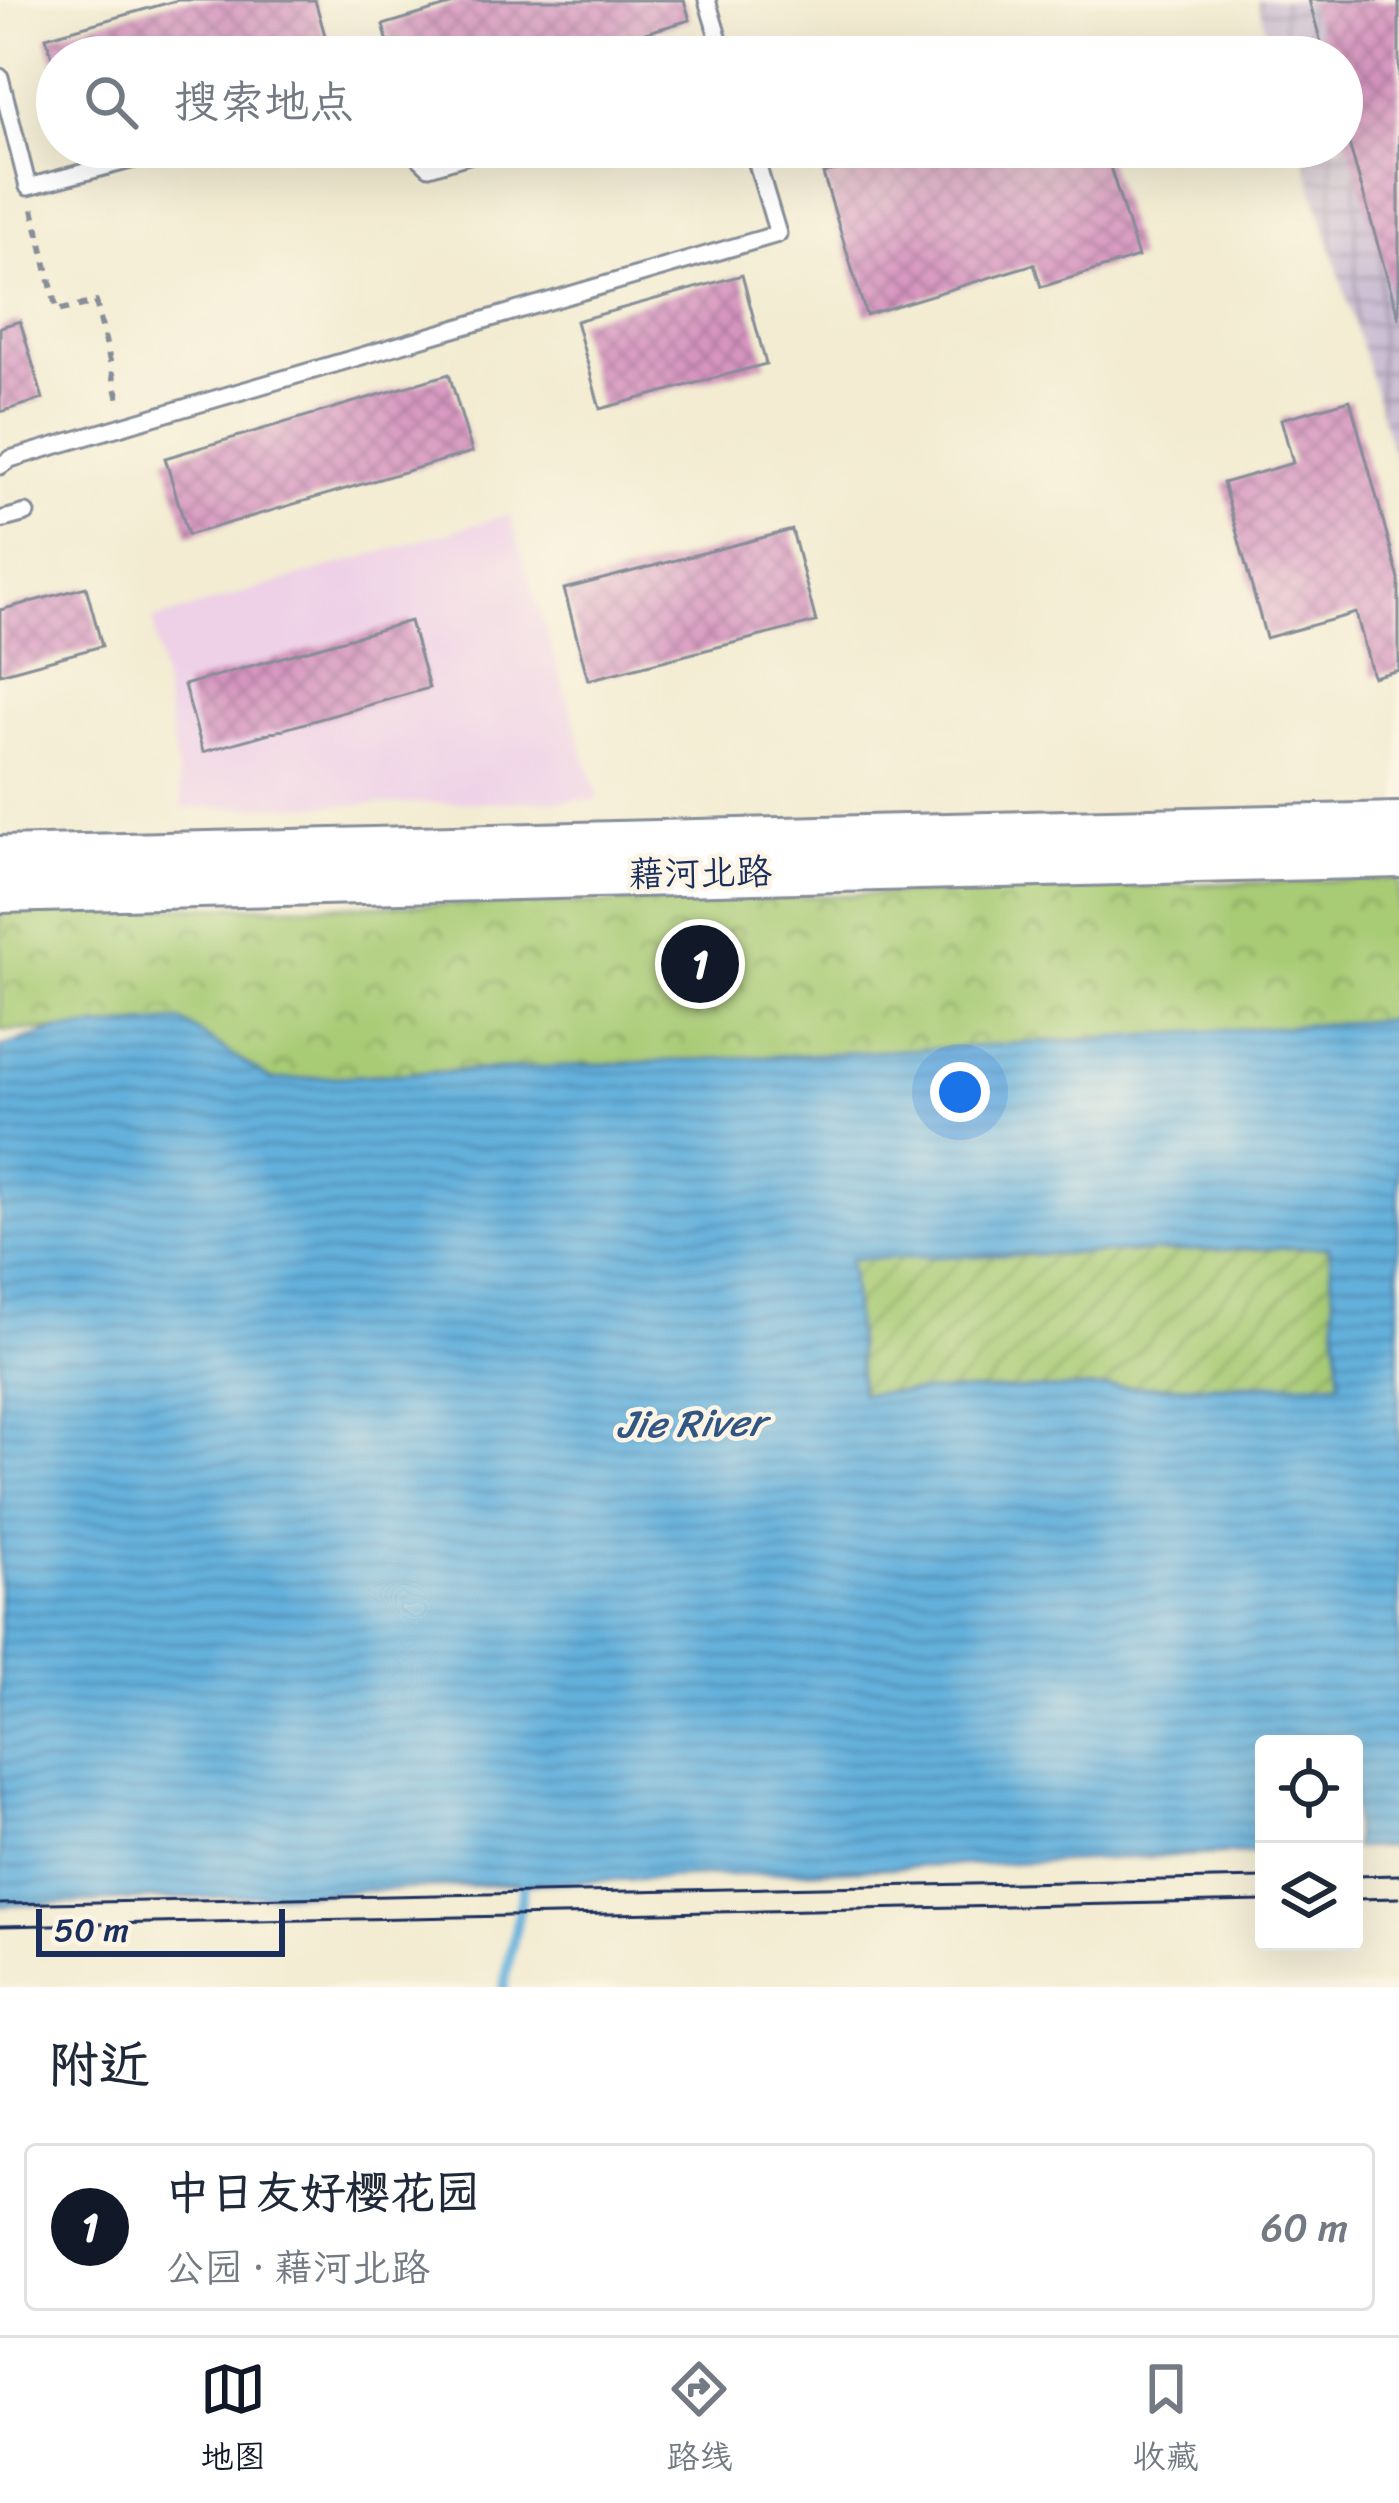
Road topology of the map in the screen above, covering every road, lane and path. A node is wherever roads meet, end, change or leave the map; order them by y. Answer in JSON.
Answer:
{"nodes":[{"id":1,"x":707,"y":0,"type":"edge"},
{"id":2,"x":718,"y":36,"type":"edge"},
{"id":3,"x":0,"y":77,"type":"edge"},
{"id":4,"x":100,"y":168,"type":"edge"},
{"id":5,"x":758,"y":168,"type":"edge"},
{"id":6,"x":28,"y":187,"type":"junction"},
{"id":7,"x":124,"y":425,"type":"junction"},
{"id":8,"x":0,"y":466,"type":"edge"},
{"id":9,"x":26,"y":513,"type":"dead end"},
{"id":10,"x":0,"y":520,"type":"edge"},
{"id":11,"x":1399,"y":824,"type":"edge"},
{"id":12,"x":1399,"y":856,"type":"edge"},
{"id":13,"x":0,"y":858,"type":"edge"},
{"id":14,"x":0,"y":891,"type":"edge"}],
"edges":[{"from":1,"to":2,"type":"lane"},
{"from":3,"to":6,"type":"lane"},
{"from":4,"to":6,"type":"lane"},
{"from":5,"to":7,"type":"lane"},
{"from":6,"to":7,"type":"path"},
{"from":7,"to":8,"type":"lane"},
{"from":9,"to":10,"type":"lane"},
{"from":11,"to":13,"type":"main road","name":"藉河北路"},
{"from":12,"to":14,"type":"main road","name":"藉河北路"}]}
